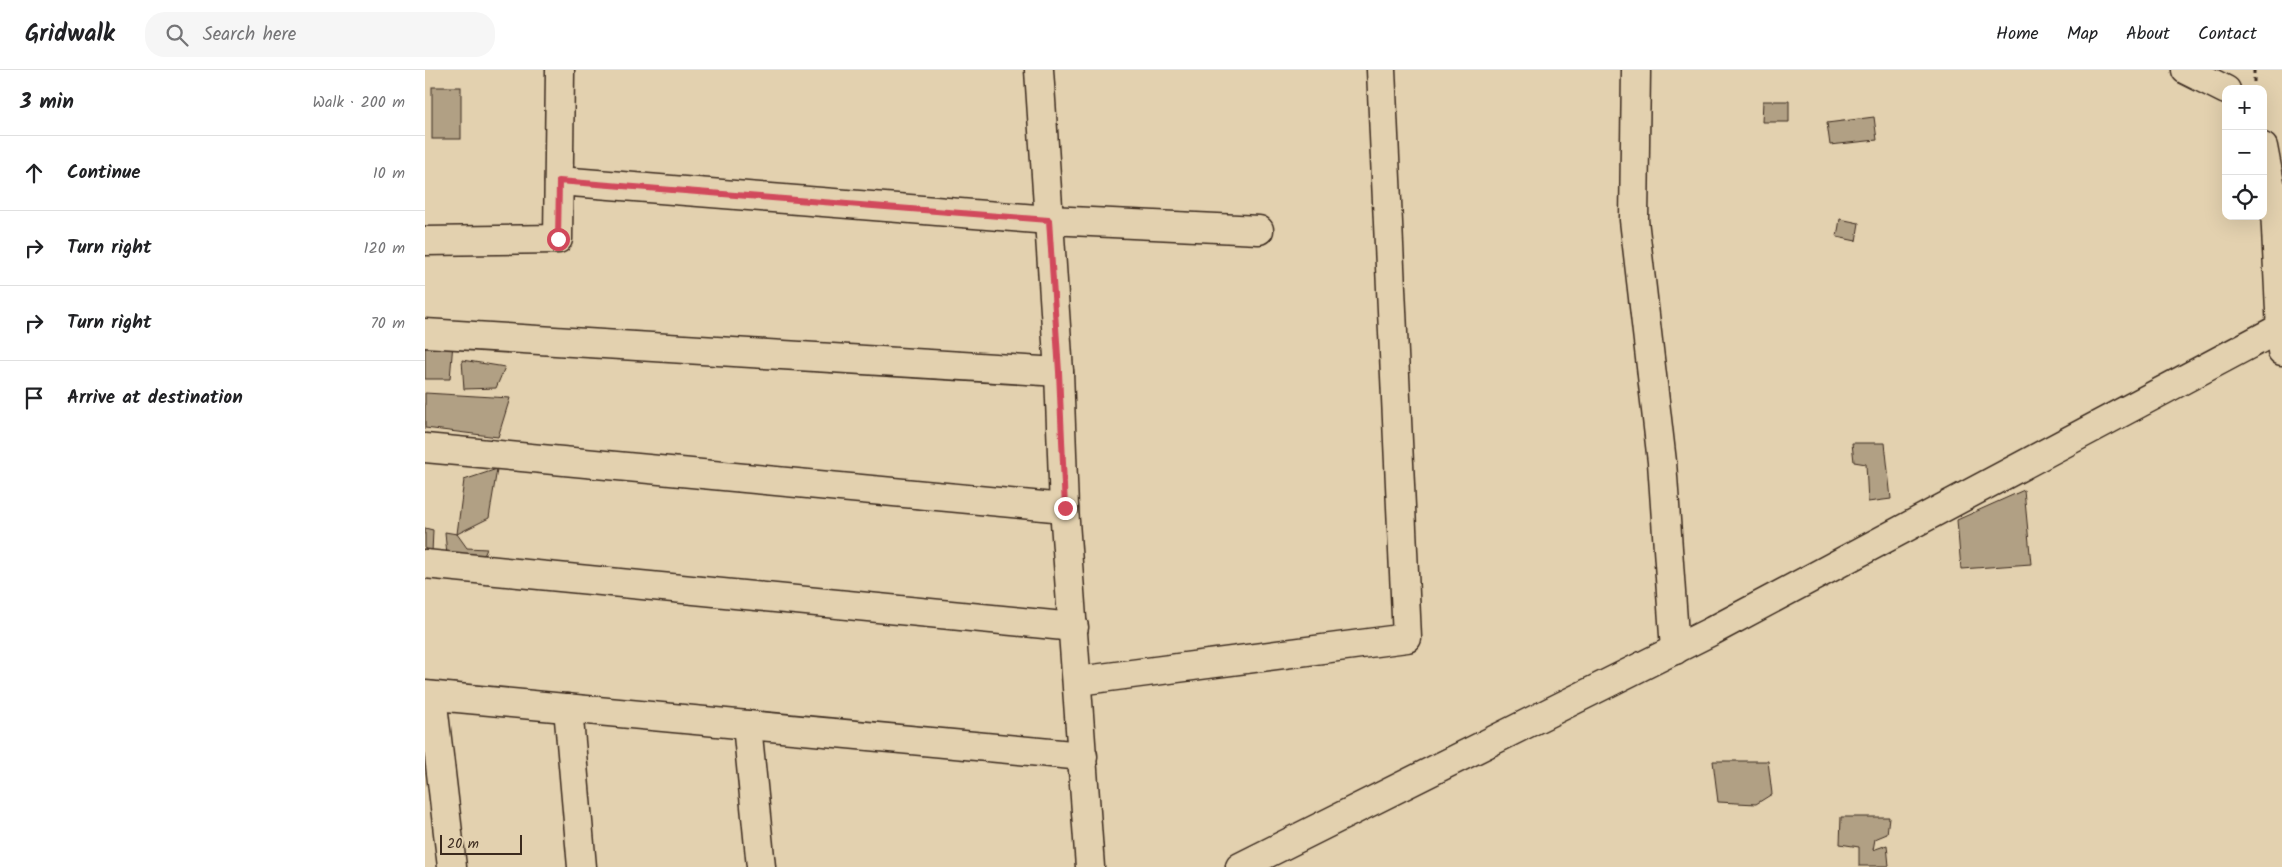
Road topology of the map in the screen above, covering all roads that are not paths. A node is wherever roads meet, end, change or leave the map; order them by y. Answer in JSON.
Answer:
{"nodes":[{"id":1,"x":560,"y":70,"type":"edge"},
{"id":2,"x":1039,"y":70,"type":"edge"},
{"id":3,"x":1381,"y":70,"type":"edge"},
{"id":4,"x":1636,"y":70,"type":"edge"},
{"id":5,"x":2186,"y":70,"type":"edge"},
{"id":6,"x":2222,"y":88,"type":"edge"},
{"id":7,"x":2267,"y":168,"type":"edge"},
{"id":8,"x":559,"y":181,"type":"junction"},
{"id":9,"x":1049,"y":220,"type":"junction"},
{"id":10,"x":1259,"y":230,"type":"dead end"},
{"id":11,"x":425,"y":240,"type":"edge"},
{"id":12,"x":425,"y":333,"type":"edge"},
{"id":13,"x":2282,"y":336,"type":"edge"},
{"id":14,"x":1059,"y":372,"type":"junction"},
{"id":15,"x":425,"y":448,"type":"edge"},
{"id":16,"x":1065,"y":508,"type":"junction"},
{"id":17,"x":425,"y":564,"type":"edge"},
{"id":18,"x":1074,"y":626,"type":"junction"},
{"id":19,"x":1675,"y":650,"type":"junction"},
{"id":20,"x":1078,"y":681,"type":"junction"},
{"id":21,"x":429,"y":695,"type":"edge"},
{"id":22,"x":568,"y":708,"type":"junction"},
{"id":23,"x":747,"y":725,"type":"junction"},
{"id":24,"x":1083,"y":756,"type":"junction"},
{"id":25,"x":452,"y":867,"type":"edge"},
{"id":26,"x":582,"y":867,"type":"edge"},
{"id":27,"x":761,"y":867,"type":"edge"},
{"id":28,"x":1090,"y":867,"type":"edge"},
{"id":29,"x":1240,"y":867,"type":"edge"}],
"edges":[{"from":1,"to":8,"type":"street"},
{"from":2,"to":9,"type":"street"},
{"from":3,"to":20,"type":"street"},
{"from":4,"to":19,"type":"street"},
{"from":5,"to":6,"type":"street"},
{"from":7,"to":13,"type":"street"},
{"from":8,"to":9,"type":"street"},
{"from":8,"to":11,"type":"street"},
{"from":9,"to":10,"type":"street"},
{"from":9,"to":14,"type":"street"},
{"from":12,"to":14,"type":"street"},
{"from":13,"to":19,"type":"street"},
{"from":14,"to":16,"type":"street"},
{"from":15,"to":16,"type":"street"},
{"from":16,"to":18,"type":"street"},
{"from":17,"to":18,"type":"street"},
{"from":18,"to":20,"type":"street"},
{"from":19,"to":29,"type":"street"},
{"from":20,"to":24,"type":"street"},
{"from":21,"to":22,"type":"street"},
{"from":21,"to":25,"type":"street"},
{"from":22,"to":23,"type":"street"},
{"from":22,"to":26,"type":"street"},
{"from":23,"to":24,"type":"street"},
{"from":23,"to":27,"type":"street"},
{"from":24,"to":28,"type":"street"}]}
